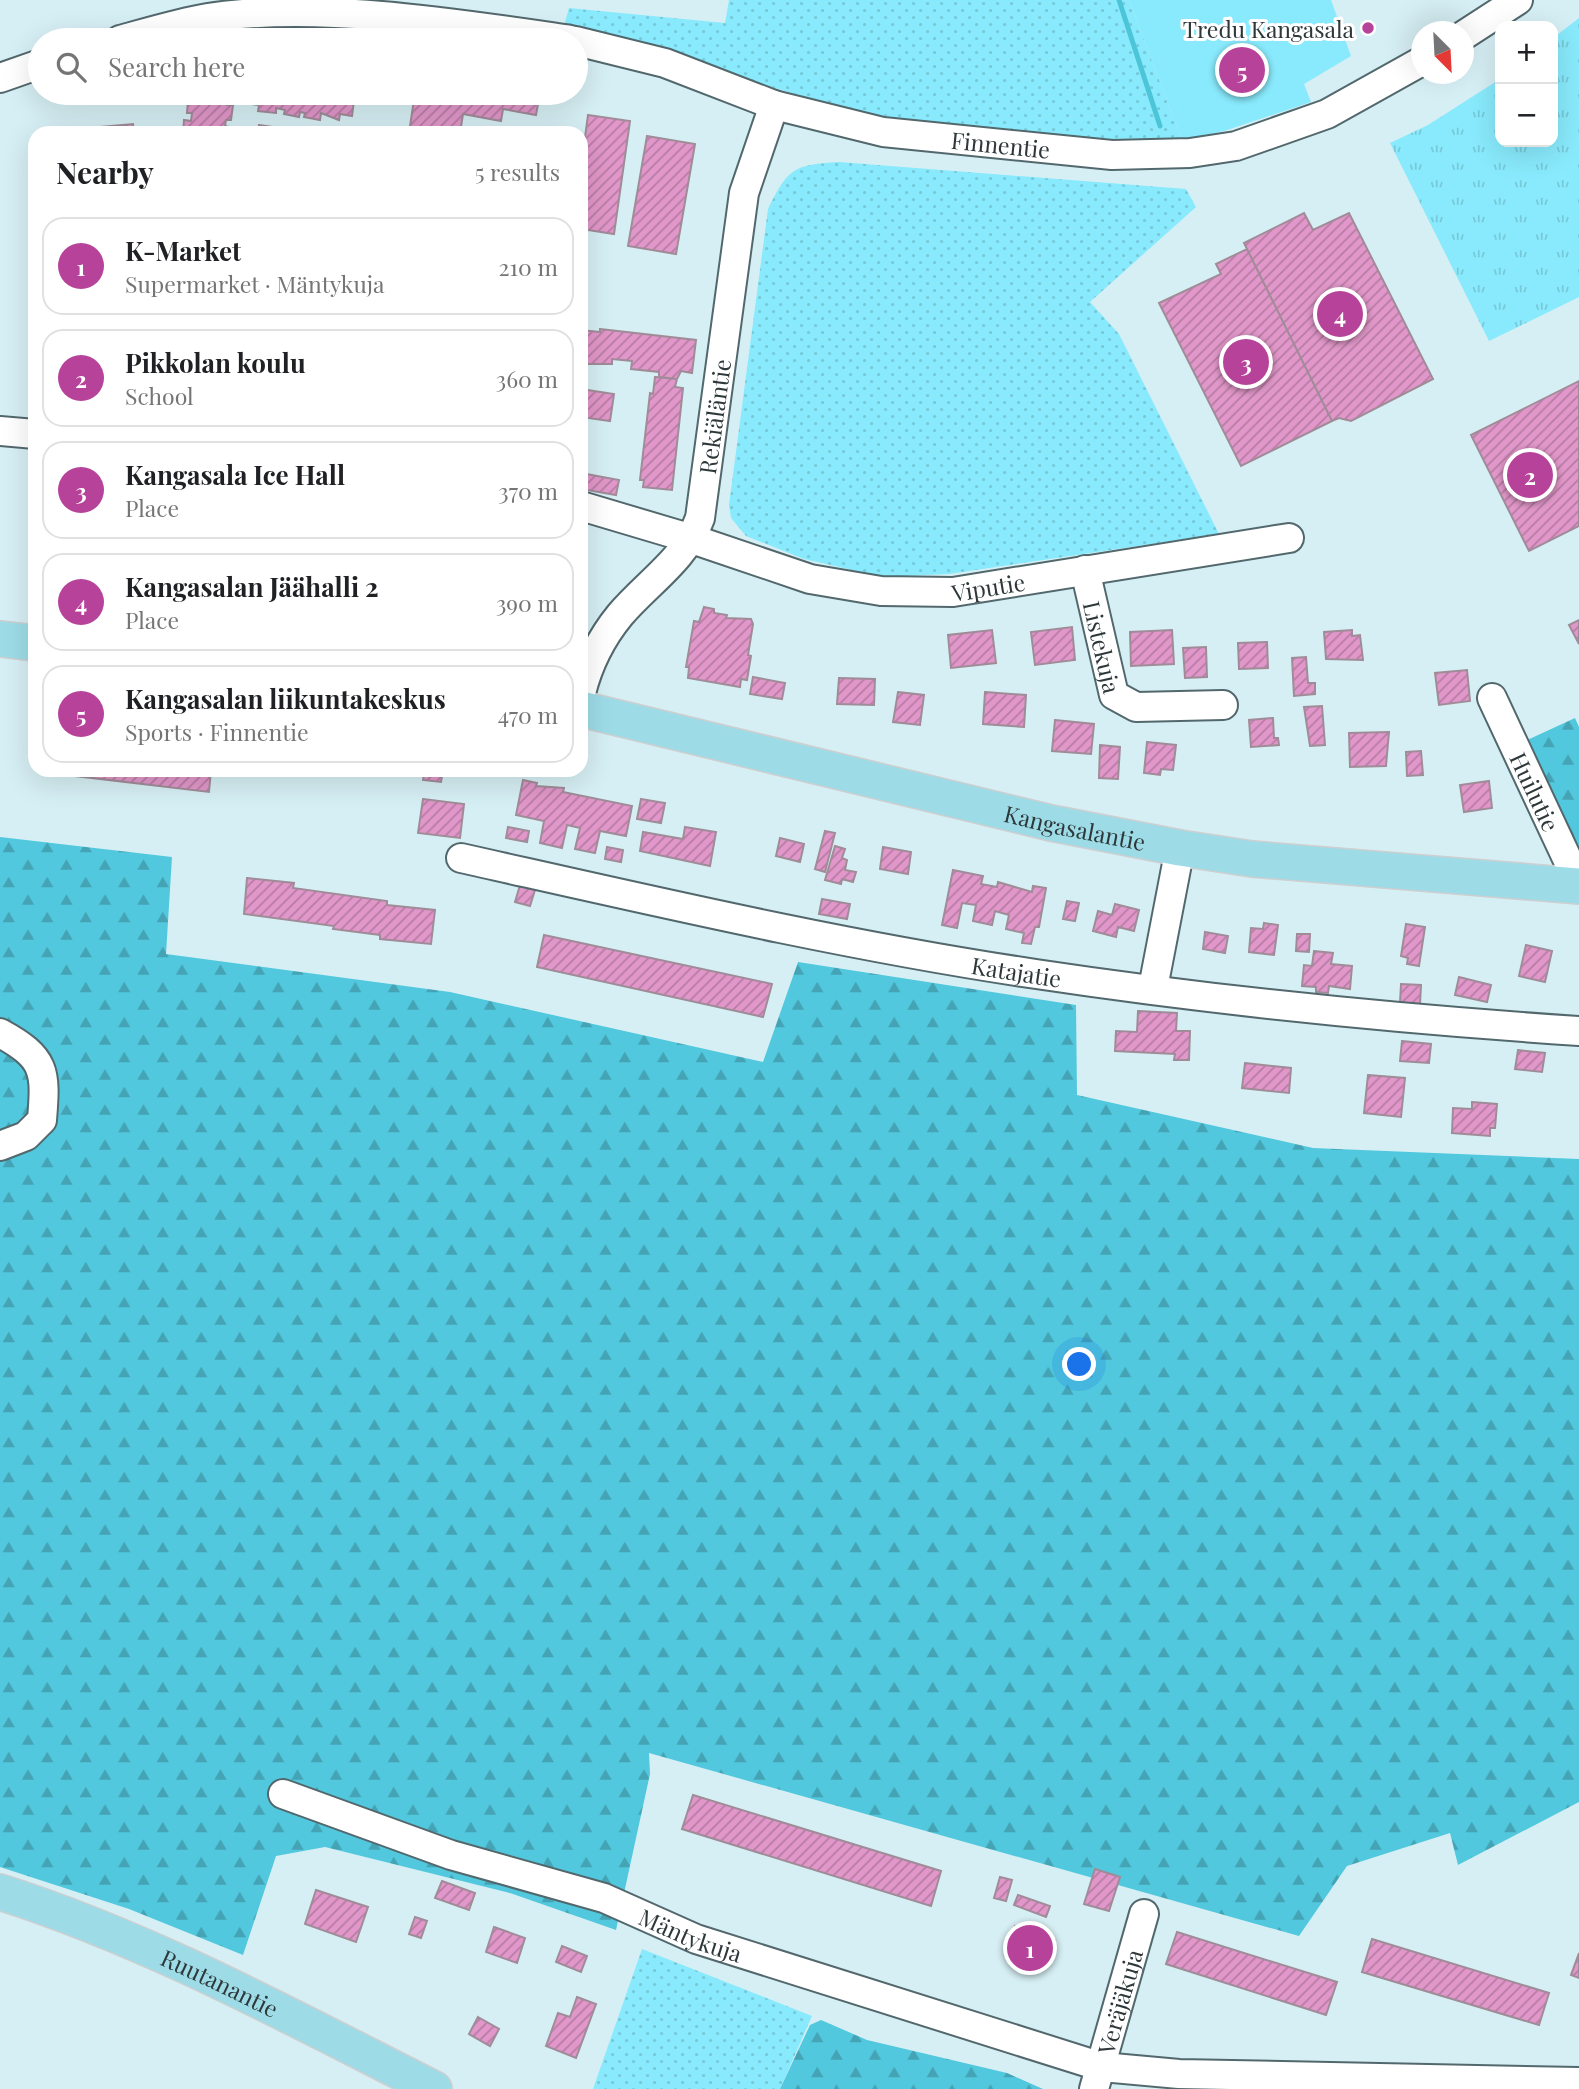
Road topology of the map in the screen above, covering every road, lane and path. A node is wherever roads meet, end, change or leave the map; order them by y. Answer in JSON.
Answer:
{"nodes":[{"id":1,"x":1518,"y":0,"type":"edge"},
{"id":2,"x":168,"y":28,"type":"edge"},
{"id":3,"x":476,"y":28,"type":"edge"},
{"id":4,"x":1474,"y":29,"type":"edge"},
{"id":5,"x":588,"y":44,"type":"edge"},
{"id":6,"x":1411,"y":67,"type":"edge"},
{"id":7,"x":28,"y":68,"type":"edge"},
{"id":8,"x":0,"y":78,"type":"edge"},
{"id":9,"x":774,"y":105,"type":"junction"},
{"id":10,"x":0,"y":431,"type":"edge"},
{"id":11,"x":28,"y":433,"type":"edge"},
{"id":12,"x":588,"y":508,"type":"edge"},
{"id":13,"x":1289,"y":538,"type":"dead end"},
{"id":14,"x":692,"y":539,"type":"junction"},
{"id":15,"x":1085,"y":570,"type":"junction"},
{"id":16,"x":0,"y":639,"type":"edge"},
{"id":17,"x":28,"y":642,"type":"edge"},
{"id":18,"x":588,"y":670,"type":"edge"},
{"id":19,"x":1492,"y":698,"type":"dead end"},
{"id":20,"x":1223,"y":705,"type":"dead end"},
{"id":21,"x":588,"y":711,"type":"edge"},
{"id":22,"x":1180,"y":848,"type":"junction"},
{"id":23,"x":461,"y":858,"type":"dead end"},
{"id":24,"x":1579,"y":885,"type":"edge"},
{"id":25,"x":1153,"y":988,"type":"junction"},
{"id":26,"x":1579,"y":1031,"type":"edge"},
{"id":27,"x":0,"y":1032,"type":"edge"},
{"id":28,"x":3,"y":1142,"type":"edge"},
{"id":29,"x":283,"y":1794,"type":"dead end"},
{"id":30,"x":0,"y":1892,"type":"edge"},
{"id":31,"x":1144,"y":1914,"type":"dead end"},
{"id":32,"x":1098,"y":2078,"type":"edge"},
{"id":33,"x":1579,"y":2082,"type":"edge"},
{"id":34,"x":434,"y":2089,"type":"edge"}],
"edges":[{"from":1,"to":4,"type":"street"},
{"from":2,"to":3,"type":"street","name":"Finnentie"},
{"from":5,"to":9,"type":"street","name":"Finnentie"},
{"from":6,"to":9,"type":"street","name":"Finnentie"},
{"from":7,"to":8,"type":"street"},
{"from":9,"to":14,"type":"street","name":"Rekiäläntie"},
{"from":10,"to":11,"type":"street"},
{"from":12,"to":14,"type":"street","name":"Viputie"},
{"from":13,"to":15,"type":"street","name":"Viputie"},
{"from":14,"to":15,"type":"street","name":"Viputie"},
{"from":14,"to":18,"type":"street","name":"Rekiäläntie"},
{"from":15,"to":20,"type":"street","name":"Listekuja"},
{"from":16,"to":17,"type":"main road"},
{"from":19,"to":24,"type":"street","name":"Huilutie"},
{"from":21,"to":22,"type":"main road","name":"Kangasalantie"},
{"from":22,"to":24,"type":"main road","name":"Kangasalantie"},
{"from":22,"to":25,"type":"street"},
{"from":23,"to":25,"type":"street","name":"Katajatie"},
{"from":25,"to":26,"type":"street","name":"Katajatie"},
{"from":27,"to":28,"type":"street"},
{"from":29,"to":32,"type":"street","name":"Mäntykuja"},
{"from":30,"to":34,"type":"main road","name":"Ruutanantie"},
{"from":31,"to":32,"type":"street","name":"Veräjäkuja"},
{"from":32,"to":33,"type":"street","name":"Mäntykuja"}]}
